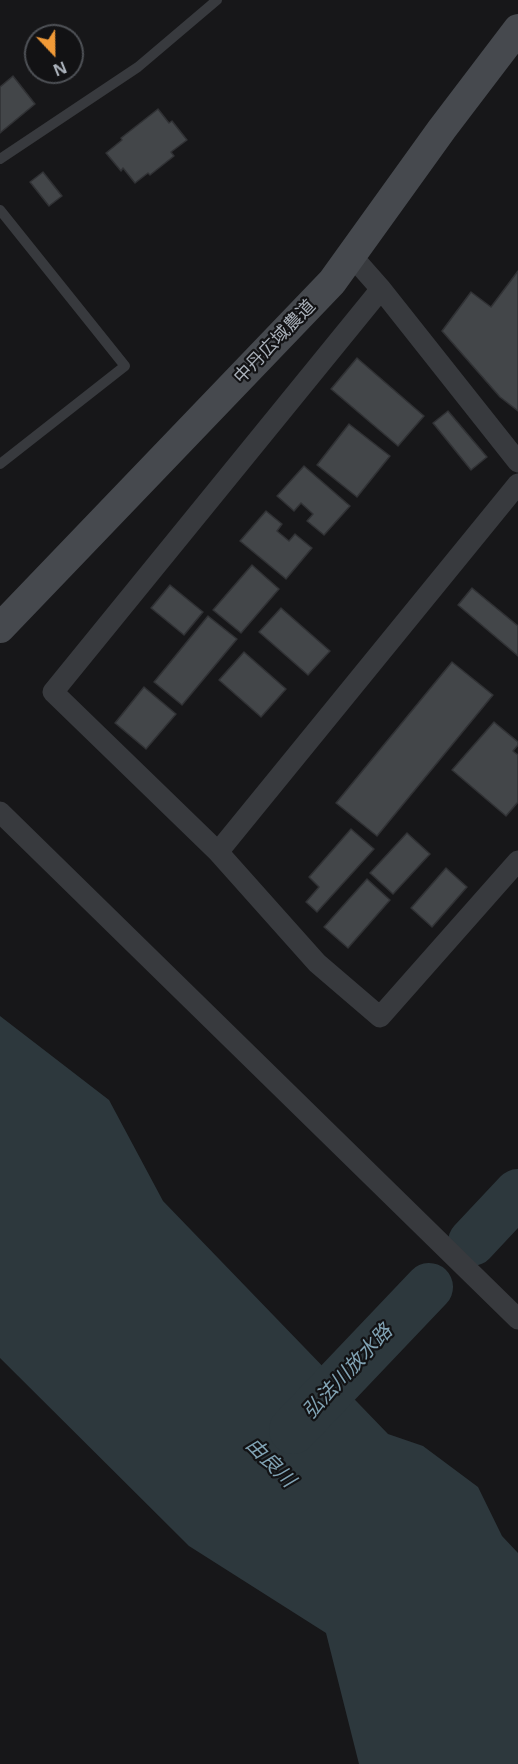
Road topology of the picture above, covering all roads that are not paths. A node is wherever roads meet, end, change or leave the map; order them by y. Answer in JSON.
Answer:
{"nodes":[{"id":1,"x":218,"y":0,"type":"edge"},
{"id":2,"x":518,"y":29,"type":"edge"},
{"id":3,"x":0,"y":159,"type":"edge"},
{"id":4,"x":0,"y":210,"type":"edge"},
{"id":5,"x":351,"y":255,"type":"junction"},
{"id":6,"x":381,"y":289,"type":"junction"},
{"id":7,"x":518,"y":462,"type":"edge"},
{"id":8,"x":0,"y":464,"type":"edge"},
{"id":9,"x":518,"y":484,"type":"edge"},
{"id":10,"x":0,"y":628,"type":"edge"},
{"id":11,"x":0,"y":812,"type":"edge"},
{"id":12,"x":218,"y":852,"type":"junction"},
{"id":13,"x":518,"y":861,"type":"edge"},
{"id":14,"x":518,"y":1319,"type":"edge"}],
"edges":[{"from":1,"to":3,"type":"lane"},
{"from":2,"to":5,"type":"street","name":"中丹広域農道"},
{"from":4,"to":8,"type":"lane"},
{"from":5,"to":6,"type":"street"},
{"from":5,"to":10,"type":"street","name":"中丹広域農道"},
{"from":6,"to":7,"type":"street"},
{"from":6,"to":12,"type":"street"},
{"from":9,"to":12,"type":"street"},
{"from":11,"to":14,"type":"street"},
{"from":12,"to":13,"type":"street"}]}
